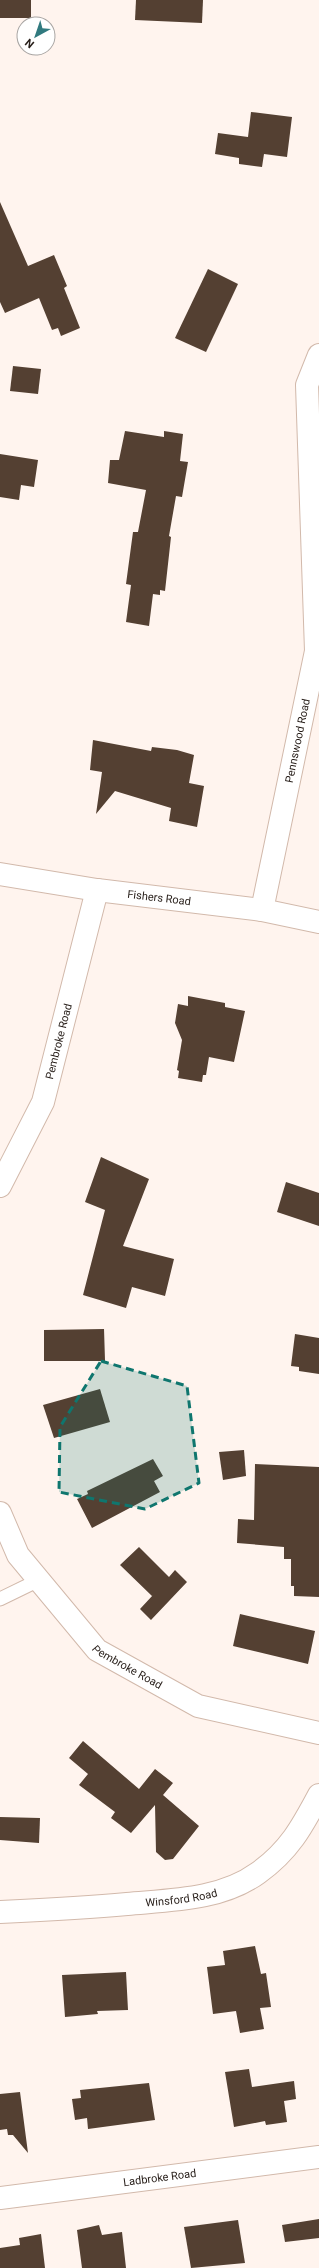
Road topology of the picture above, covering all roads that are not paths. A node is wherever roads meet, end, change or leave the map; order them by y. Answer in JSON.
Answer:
{"nodes":[{"id":1,"x":319,"y":355,"type":"edge"},
{"id":2,"x":317,"y":596,"type":"edge"},
{"id":3,"x":318,"y":651,"type":"edge"},
{"id":4,"x":314,"y":690,"type":"edge"},
{"id":5,"x":0,"y":874,"type":"edge"},
{"id":6,"x":97,"y":890,"type":"junction"},
{"id":7,"x":262,"y":910,"type":"junction"},
{"id":8,"x":319,"y":922,"type":"edge"},
{"id":9,"x":0,"y":1186,"type":"edge"},
{"id":10,"x":0,"y":1513,"type":"edge"},
{"id":11,"x":39,"y":1580,"type":"junction"},
{"id":12,"x":0,"y":1599,"type":"edge"},
{"id":13,"x":319,"y":1733,"type":"edge"},
{"id":14,"x":319,"y":1795,"type":"edge"},
{"id":15,"x":0,"y":1912,"type":"edge"},
{"id":16,"x":319,"y":2158,"type":"edge"},
{"id":17,"x":0,"y":2198,"type":"edge"}],
"edges":[{"from":1,"to":2,"type":"street","name":"Pennswood Road"},
{"from":2,"to":3,"type":"street","name":"Pennswood Road"},
{"from":3,"to":4,"type":"street","name":"Pennswood Road"},
{"from":4,"to":7,"type":"street","name":"Pennswood Road"},
{"from":5,"to":6,"type":"street","name":"Fishers Road"},
{"from":6,"to":7,"type":"street","name":"Fishers Road"},
{"from":6,"to":9,"type":"street","name":"Pembroke Road"},
{"from":7,"to":8,"type":"street","name":"Fishers Road"},
{"from":10,"to":11,"type":"street","name":"Pembroke Road"},
{"from":11,"to":12,"type":"lane"},
{"from":11,"to":13,"type":"street","name":"Pembroke Road"},
{"from":14,"to":15,"type":"street","name":"Winsford Road"},
{"from":16,"to":17,"type":"street","name":"Ladbroke Road"}]}
